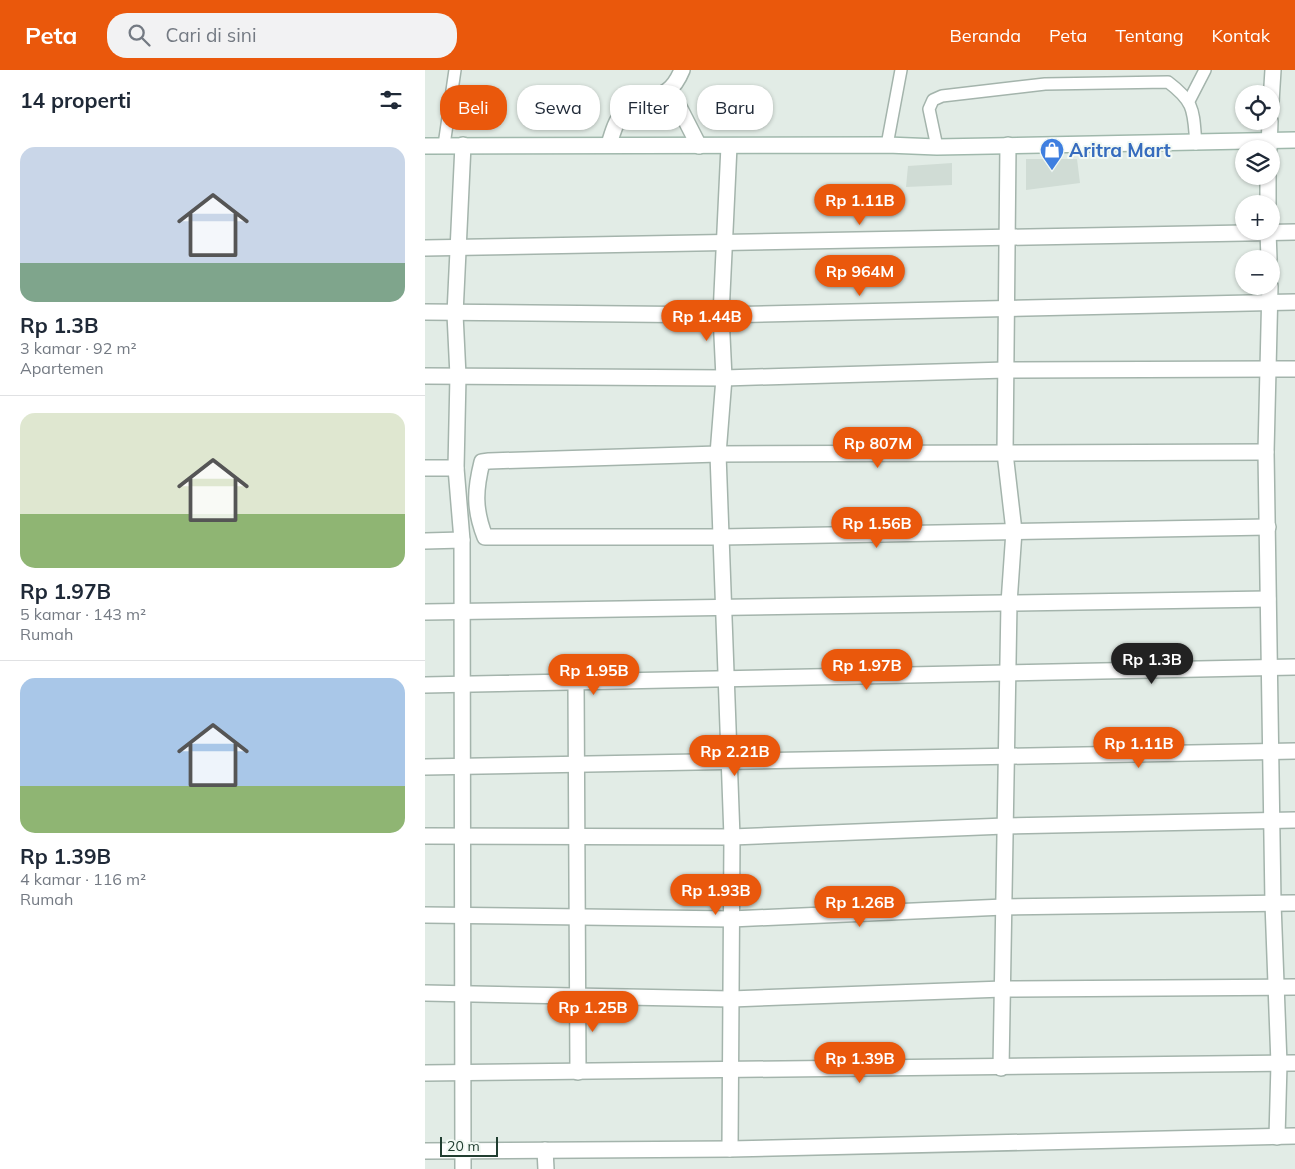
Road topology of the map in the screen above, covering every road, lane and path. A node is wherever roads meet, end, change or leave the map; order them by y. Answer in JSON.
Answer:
{"nodes":[{"id":1,"x":455,"y":70,"type":"edge"},
{"id":2,"x":682,"y":70,"type":"edge"},
{"id":3,"x":901,"y":70,"type":"edge"},
{"id":4,"x":1205,"y":70,"type":"edge"},
{"id":5,"x":1273,"y":70,"type":"edge"},
{"id":6,"x":675,"y":85,"type":"edge"},
{"id":7,"x":1272,"y":85,"type":"edge"},
{"id":8,"x":1189,"y":101,"type":"junction"},
{"id":9,"x":687,"y":121,"type":"edge"},
{"id":10,"x":613,"y":130,"type":"edge"},
{"id":11,"x":1295,"y":140,"type":"edge"},
{"id":12,"x":1280,"y":143,"type":"edge"},
{"id":13,"x":609,"y":144,"type":"junction"},
{"id":14,"x":1196,"y":144,"type":"junction"},
{"id":15,"x":444,"y":145,"type":"junction"},
{"id":16,"x":463,"y":145,"type":"junction"},
{"id":17,"x":887,"y":145,"type":"junction"},
{"id":18,"x":1008,"y":145,"type":"junction"},
{"id":19,"x":1235,"y":145,"type":"edge"},
{"id":20,"x":425,"y":146,"type":"edge"},
{"id":21,"x":699,"y":146,"type":"junction"},
{"id":22,"x":729,"y":146,"type":"junction"},
{"id":23,"x":937,"y":147,"type":"junction"},
{"id":24,"x":1280,"y":232,"type":"edge"},
{"id":25,"x":1295,"y":232,"type":"edge"},
{"id":26,"x":1235,"y":233,"type":"edge"},
{"id":27,"x":1007,"y":238,"type":"junction"},
{"id":28,"x":723,"y":244,"type":"junction"},
{"id":29,"x":425,"y":248,"type":"edge"},
{"id":30,"x":457,"y":249,"type":"junction"},
{"id":31,"x":1252,"y":295,"type":"edge"},
{"id":32,"x":1270,"y":295,"type":"edge"},
{"id":33,"x":1273,"y":295,"type":"edge"},
{"id":34,"x":1295,"y":302,"type":"edge"},
{"id":35,"x":1006,"y":309,"type":"junction"},
{"id":36,"x":425,"y":312,"type":"edge"},
{"id":37,"x":455,"y":314,"type":"junction"},
{"id":38,"x":721,"y":315,"type":"junction"},
{"id":39,"x":1268,"y":369,"type":"junction"},
{"id":40,"x":1295,"y":369,"type":"edge"},
{"id":41,"x":1006,"y":370,"type":"junction"},
{"id":42,"x":425,"y":376,"type":"edge"},
{"id":43,"x":458,"y":376,"type":"junction"},
{"id":44,"x":724,"y":378,"type":"junction"},
{"id":45,"x":1266,"y":452,"type":"junction"},
{"id":46,"x":1005,"y":453,"type":"junction"},
{"id":47,"x":719,"y":454,"type":"junction"},
{"id":48,"x":425,"y":468,"type":"edge"},
{"id":49,"x":457,"y":468,"type":"junction"},
{"id":50,"x":1268,"y":527,"type":"junction"},
{"id":51,"x":1014,"y":531,"type":"junction"},
{"id":52,"x":721,"y":538,"type":"junction"},
{"id":53,"x":461,"y":540,"type":"junction"},
{"id":54,"x":425,"y":541,"type":"edge"},
{"id":55,"x":1268,"y":600,"type":"junction"},
{"id":56,"x":1009,"y":603,"type":"junction"},
{"id":57,"x":722,"y":608,"type":"junction"},
{"id":58,"x":462,"y":611,"type":"junction"},
{"id":59,"x":425,"y":612,"type":"edge"},
{"id":60,"x":1295,"y":667,"type":"edge"},
{"id":61,"x":1270,"y":668,"type":"junction"},
{"id":62,"x":1008,"y":672,"type":"junction"},
{"id":63,"x":725,"y":678,"type":"junction"},
{"id":64,"x":577,"y":682,"type":"junction"},
{"id":65,"x":462,"y":684,"type":"junction"},
{"id":66,"x":425,"y":685,"type":"edge"},
{"id":67,"x":1271,"y":751,"type":"junction"},
{"id":68,"x":1295,"y":751,"type":"edge"},
{"id":69,"x":1007,"y":756,"type":"junction"},
{"id":70,"x":729,"y":762,"type":"junction"},
{"id":71,"x":578,"y":765,"type":"junction"},
{"id":72,"x":462,"y":767,"type":"junction"},
{"id":73,"x":425,"y":768,"type":"edge"},
{"id":74,"x":1273,"y":820,"type":"junction"},
{"id":75,"x":1295,"y":820,"type":"edge"},
{"id":76,"x":1005,"y":826,"type":"junction"},
{"id":77,"x":425,"y":836,"type":"edge"},
{"id":78,"x":462,"y":836,"type":"junction"},
{"id":79,"x":575,"y":836,"type":"junction"},
{"id":80,"x":732,"y":837,"type":"junction"},
{"id":81,"x":1295,"y":902,"type":"edge"},
{"id":82,"x":1273,"y":903,"type":"junction"},
{"id":83,"x":1004,"y":907,"type":"junction"},
{"id":84,"x":425,"y":915,"type":"edge"},
{"id":85,"x":462,"y":915,"type":"junction"},
{"id":86,"x":577,"y":916,"type":"junction"},
{"id":87,"x":731,"y":919,"type":"junction"},
{"id":88,"x":1276,"y":988,"type":"junction"},
{"id":89,"x":1295,"y":988,"type":"edge"},
{"id":90,"x":1003,"y":989,"type":"junction"},
{"id":91,"x":425,"y":993,"type":"edge"},
{"id":92,"x":462,"y":993,"type":"junction"},
{"id":93,"x":577,"y":995,"type":"junction"},
{"id":94,"x":731,"y":999,"type":"junction"},
{"id":95,"x":1279,"y":1064,"type":"junction"},
{"id":96,"x":1295,"y":1064,"type":"edge"},
{"id":97,"x":1001,"y":1068,"type":"junction"},
{"id":98,"x":730,"y":1070,"type":"junction"},
{"id":99,"x":578,"y":1072,"type":"junction"},
{"id":100,"x":425,"y":1073,"type":"edge"},
{"id":101,"x":462,"y":1073,"type":"junction"},
{"id":102,"x":1277,"y":1136,"type":"junction"},
{"id":103,"x":1295,"y":1136,"type":"edge"},
{"id":104,"x":730,"y":1149,"type":"junction"},
{"id":105,"x":462,"y":1150,"type":"junction"},
{"id":106,"x":545,"y":1150,"type":"junction"},
{"id":107,"x":425,"y":1151,"type":"edge"},
{"id":108,"x":463,"y":1169,"type":"edge"},
{"id":109,"x":546,"y":1169,"type":"edge"}],
"edges":[{"from":1,"to":15,"type":"lane"},
{"from":2,"to":6,"type":"street"},
{"from":3,"to":17,"type":"lane"},
{"from":4,"to":8,"type":"lane"},
{"from":5,"to":7,"type":"street"},
{"from":8,"to":14,"type":"lane"},
{"from":8,"to":23,"type":"lane"},
{"from":9,"to":21,"type":"street"},
{"from":10,"to":13,"type":"street"},
{"from":11,"to":12,"type":"street"},
{"from":13,"to":16,"type":"street"},
{"from":13,"to":21,"type":"street"},
{"from":14,"to":18,"type":"street"},
{"from":14,"to":19,"type":"street"},
{"from":15,"to":16,"type":"street"},
{"from":15,"to":20,"type":"street"},
{"from":16,"to":30,"type":"street"},
{"from":17,"to":22,"type":"street"},
{"from":17,"to":23,"type":"street"},
{"from":18,"to":23,"type":"street"},
{"from":18,"to":27,"type":"street"},
{"from":21,"to":22,"type":"street"},
{"from":22,"to":28,"type":"street"},
{"from":24,"to":25,"type":"street"},
{"from":26,"to":27,"type":"street"},
{"from":27,"to":28,"type":"street"},
{"from":27,"to":35,"type":"street"},
{"from":28,"to":30,"type":"street"},
{"from":28,"to":38,"type":"street"},
{"from":29,"to":30,"type":"street"},
{"from":30,"to":37,"type":"street"},
{"from":31,"to":35,"type":"street"},
{"from":32,"to":39,"type":"street"},
{"from":33,"to":34,"type":"street"},
{"from":35,"to":38,"type":"street"},
{"from":35,"to":41,"type":"street"},
{"from":36,"to":37,"type":"street"},
{"from":37,"to":38,"type":"street"},
{"from":37,"to":43,"type":"street"},
{"from":38,"to":44,"type":"street"},
{"from":39,"to":40,"type":"street"},
{"from":39,"to":41,"type":"street"},
{"from":39,"to":45,"type":"street"},
{"from":41,"to":44,"type":"street"},
{"from":41,"to":46,"type":"street"},
{"from":42,"to":43,"type":"street"},
{"from":43,"to":44,"type":"street"},
{"from":43,"to":49,"type":"street"},
{"from":44,"to":47,"type":"street"},
{"from":45,"to":46,"type":"street"},
{"from":45,"to":50,"type":"street"},
{"from":46,"to":47,"type":"street"},
{"from":46,"to":51,"type":"street"},
{"from":47,"to":52,"type":"street"},
{"from":47,"to":52,"type":"street"},
{"from":48,"to":49,"type":"street"},
{"from":49,"to":53,"type":"street"},
{"from":50,"to":51,"type":"street"},
{"from":50,"to":55,"type":"street"},
{"from":51,"to":52,"type":"street"},
{"from":51,"to":56,"type":"street"},
{"from":52,"to":57,"type":"street"},
{"from":53,"to":54,"type":"street"},
{"from":53,"to":58,"type":"street"},
{"from":55,"to":56,"type":"street"},
{"from":55,"to":61,"type":"street"},
{"from":56,"to":57,"type":"street"},
{"from":56,"to":62,"type":"street"},
{"from":57,"to":58,"type":"street"},
{"from":57,"to":63,"type":"street"},
{"from":58,"to":59,"type":"street"},
{"from":58,"to":65,"type":"street"},
{"from":60,"to":61,"type":"street"},
{"from":61,"to":62,"type":"street"},
{"from":61,"to":67,"type":"street"},
{"from":62,"to":63,"type":"street"},
{"from":62,"to":69,"type":"street"},
{"from":63,"to":64,"type":"street"},
{"from":63,"to":70,"type":"street"},
{"from":64,"to":65,"type":"street"},
{"from":64,"to":71,"type":"street"},
{"from":65,"to":66,"type":"street"},
{"from":65,"to":72,"type":"street"},
{"from":67,"to":68,"type":"street"},
{"from":67,"to":69,"type":"street"},
{"from":67,"to":74,"type":"street"},
{"from":69,"to":70,"type":"street"},
{"from":69,"to":76,"type":"street"},
{"from":70,"to":71,"type":"street"},
{"from":70,"to":80,"type":"street"},
{"from":71,"to":72,"type":"street"},
{"from":71,"to":79,"type":"street"},
{"from":72,"to":73,"type":"street"},
{"from":72,"to":78,"type":"street"},
{"from":74,"to":75,"type":"street"},
{"from":74,"to":76,"type":"street"},
{"from":74,"to":82,"type":"street"},
{"from":76,"to":80,"type":"street"},
{"from":76,"to":83,"type":"street"},
{"from":77,"to":78,"type":"street"},
{"from":78,"to":79,"type":"street"},
{"from":78,"to":85,"type":"street"},
{"from":79,"to":80,"type":"street"},
{"from":79,"to":86,"type":"street"},
{"from":80,"to":87,"type":"street"},
{"from":81,"to":82,"type":"street"},
{"from":82,"to":83,"type":"street"},
{"from":82,"to":88,"type":"street"},
{"from":83,"to":87,"type":"street"},
{"from":83,"to":90,"type":"street"},
{"from":84,"to":85,"type":"street"},
{"from":85,"to":86,"type":"street"},
{"from":85,"to":92,"type":"street"},
{"from":86,"to":87,"type":"street"},
{"from":86,"to":93,"type":"street"},
{"from":87,"to":94,"type":"street"},
{"from":88,"to":89,"type":"street"},
{"from":88,"to":90,"type":"street"},
{"from":88,"to":95,"type":"street"},
{"from":90,"to":94,"type":"street"},
{"from":90,"to":97,"type":"street"},
{"from":91,"to":92,"type":"street"},
{"from":92,"to":93,"type":"street"},
{"from":92,"to":101,"type":"street"},
{"from":93,"to":94,"type":"street"},
{"from":93,"to":99,"type":"street"},
{"from":94,"to":98,"type":"street"},
{"from":95,"to":96,"type":"street"},
{"from":95,"to":97,"type":"street"},
{"from":95,"to":102,"type":"street"},
{"from":97,"to":98,"type":"street"},
{"from":98,"to":99,"type":"street"},
{"from":98,"to":104,"type":"street"},
{"from":99,"to":101,"type":"street"},
{"from":100,"to":101,"type":"street"},
{"from":101,"to":105,"type":"street"},
{"from":102,"to":103,"type":"street"},
{"from":102,"to":104,"type":"street"},
{"from":104,"to":106,"type":"street"},
{"from":105,"to":106,"type":"street"},
{"from":105,"to":107,"type":"street"},
{"from":105,"to":108,"type":"street"},
{"from":106,"to":109,"type":"street"}]}
